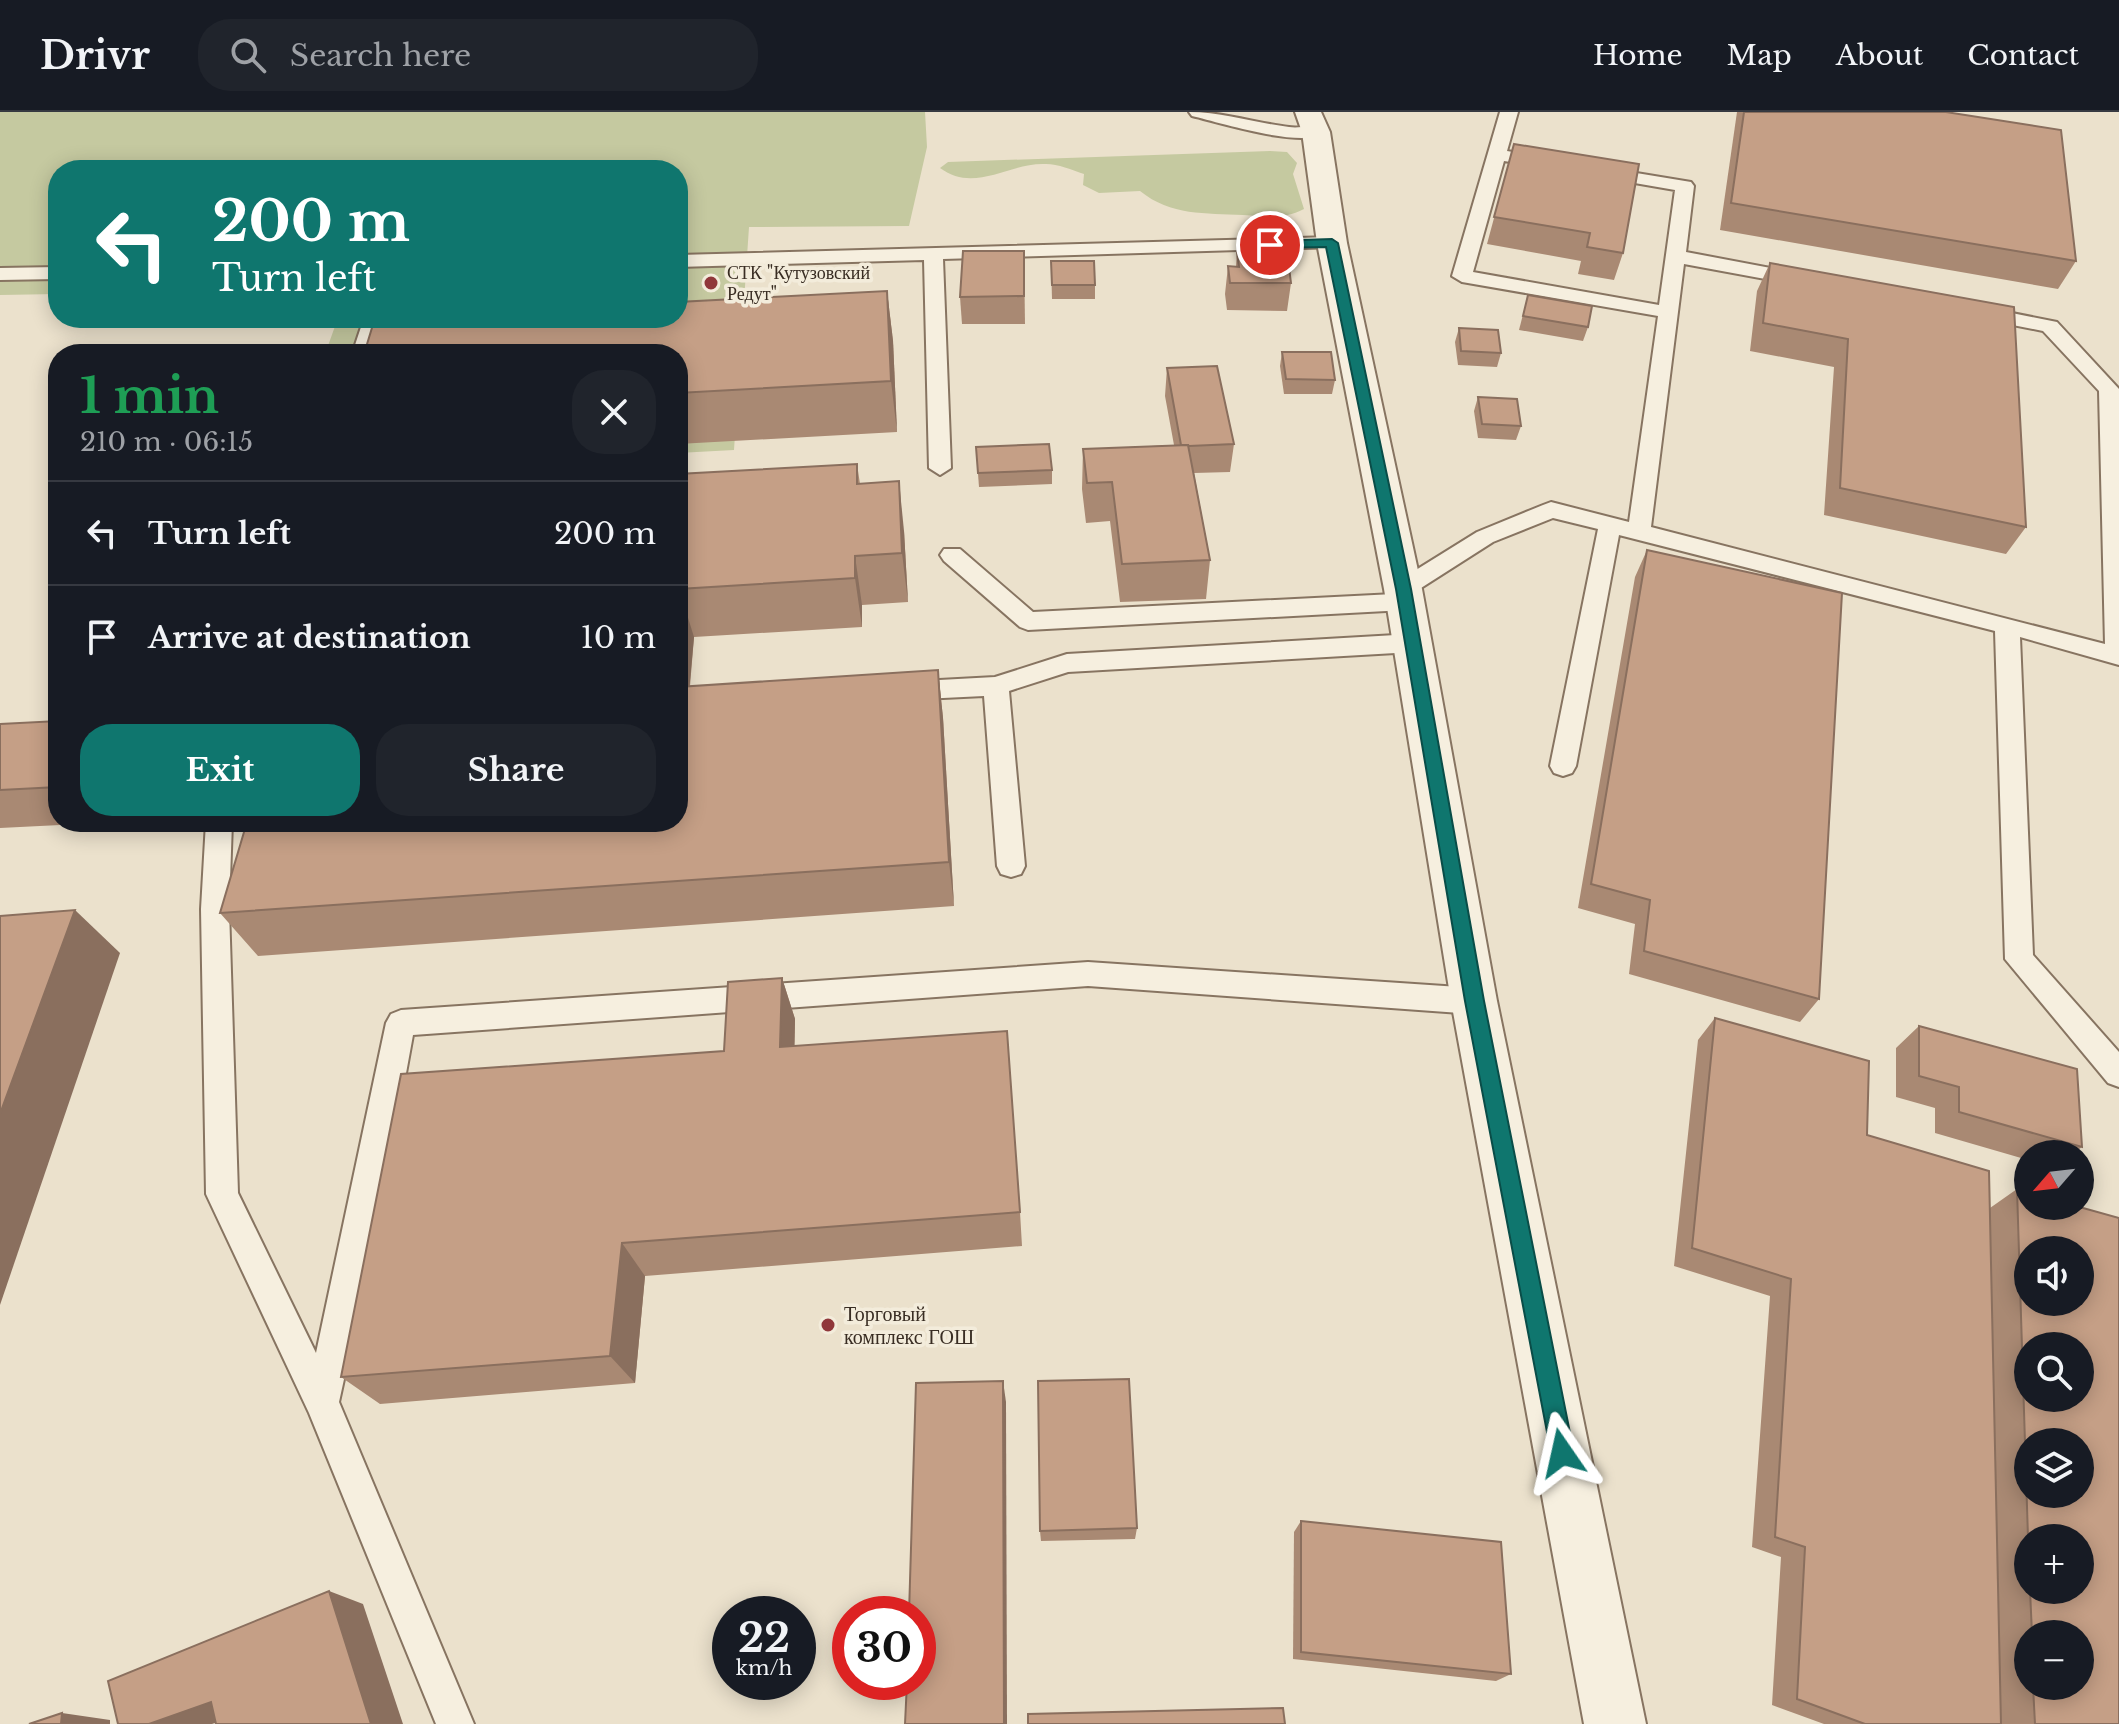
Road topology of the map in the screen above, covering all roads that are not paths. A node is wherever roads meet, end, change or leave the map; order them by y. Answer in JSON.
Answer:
{"nodes":[{"id":1,"x":1198,"y":112,"type":"edge"},
{"id":2,"x":1509,"y":112,"type":"edge"},
{"id":3,"x":1312,"y":122,"type":"edge"},
{"id":4,"x":1497,"y":155,"type":"junction"},
{"id":5,"x":1332,"y":243,"type":"junction"},
{"id":6,"x":933,"y":254,"type":"junction"},
{"id":7,"x":1674,"y":256,"type":"junction"},
{"id":8,"x":688,"y":261,"type":"edge"},
{"id":9,"x":48,"y":273,"type":"edge"},
{"id":10,"x":0,"y":274,"type":"edge"},
{"id":11,"x":1831,"y":285,"type":"edge"},
{"id":12,"x":1956,"y":308,"type":"edge"},
{"id":13,"x":1667,"y":312,"type":"junction"},
{"id":14,"x":940,"y":468,"type":"dead end"},
{"id":15,"x":1610,"y":525,"type":"junction"},
{"id":16,"x":1639,"y":532,"type":"junction"},
{"id":17,"x":952,"y":555,"type":"dead end"},
{"id":18,"x":1407,"y":611,"type":"junction"},
{"id":19,"x":2007,"y":625,"type":"junction"},
{"id":20,"x":996,"y":686,"type":"junction"},
{"id":21,"x":870,"y":693,"type":"edge"},
{"id":22,"x":1563,"y":766,"type":"dead end"},
{"id":23,"x":219,"y":832,"type":"edge"},
{"id":24,"x":1011,"y":866,"type":"dead end"},
{"id":25,"x":1474,"y":1001,"type":"junction"},
{"id":26,"x":2119,"y":1074,"type":"edge"},
{"id":27,"x":322,"y":1402,"type":"junction"},
{"id":28,"x":455,"y":1724,"type":"edge"},
{"id":29,"x":1615,"y":1724,"type":"edge"}],
"edges":[{"from":1,"to":3,"type":"lane"},
{"from":2,"to":4,"type":"lane"},
{"from":3,"to":5,"type":"street"},
{"from":4,"to":7,"type":"lane"},
{"from":4,"to":13,"type":"lane"},
{"from":5,"to":6,"type":"lane"},
{"from":5,"to":18,"type":"street"},
{"from":6,"to":8,"type":"lane"},
{"from":6,"to":14,"type":"lane"},
{"from":7,"to":11,"type":"lane"},
{"from":7,"to":13,"type":"lane"},
{"from":9,"to":10,"type":"lane"},
{"from":12,"to":19,"type":"lane"},
{"from":13,"to":16,"type":"lane"},
{"from":15,"to":16,"type":"lane"},
{"from":15,"to":18,"type":"lane"},
{"from":15,"to":22,"type":"lane"},
{"from":16,"to":19,"type":"lane"},
{"from":17,"to":18,"type":"lane"},
{"from":18,"to":20,"type":"lane"},
{"from":18,"to":25,"type":"street"},
{"from":19,"to":26,"type":"lane"},
{"from":20,"to":21,"type":"lane"},
{"from":20,"to":24,"type":"lane"},
{"from":23,"to":27,"type":"lane"},
{"from":25,"to":27,"type":"lane"},
{"from":25,"to":29,"type":"street"},
{"from":27,"to":28,"type":"lane"}]}
